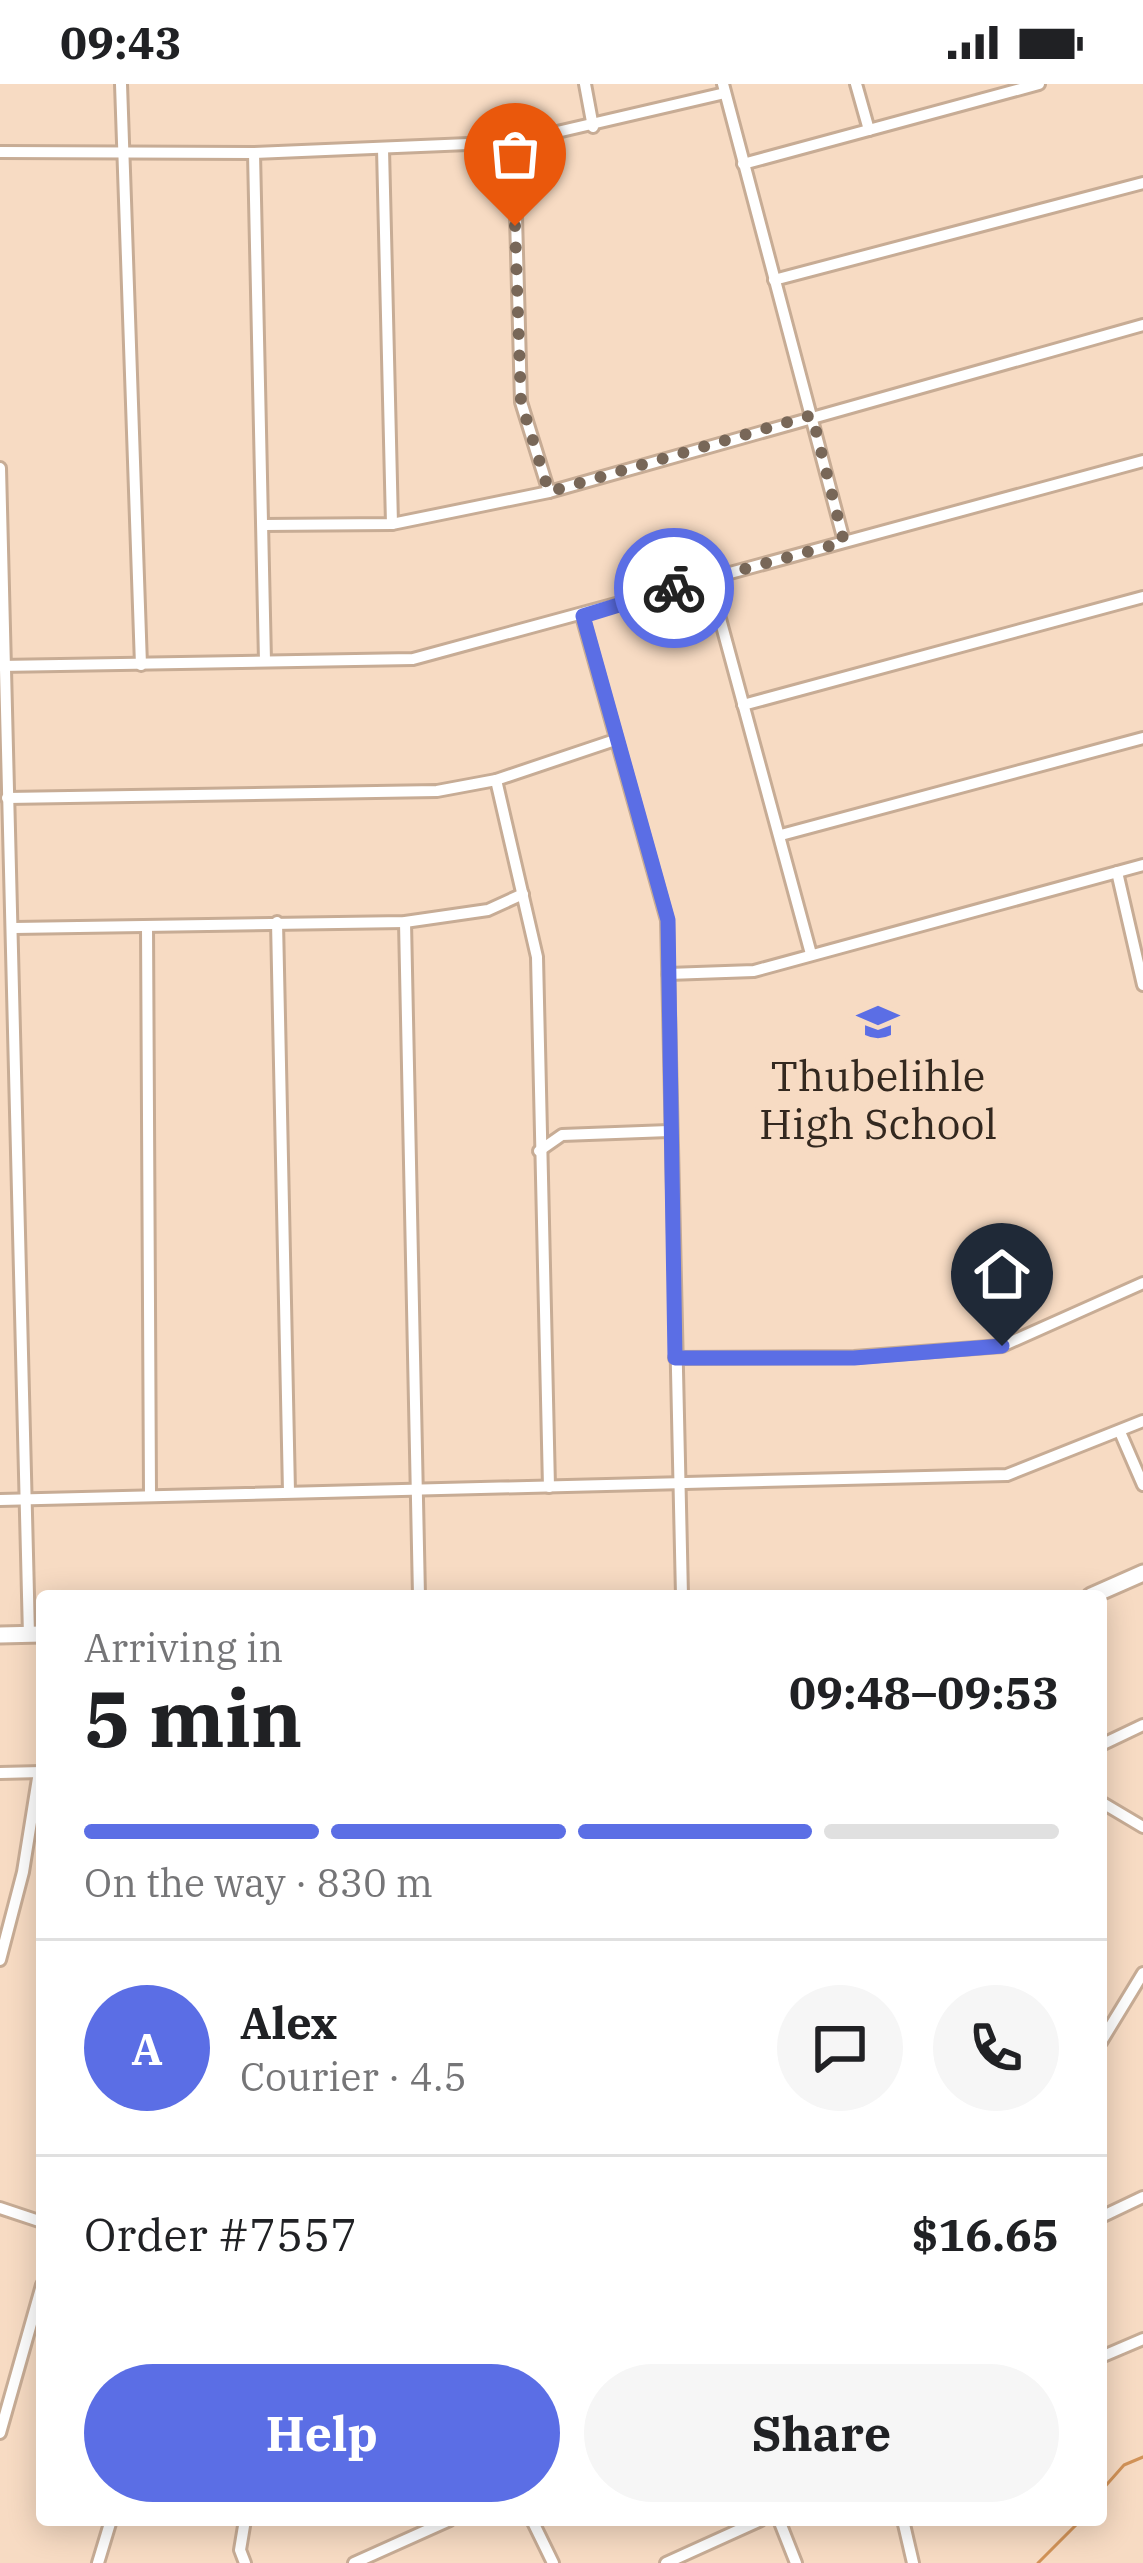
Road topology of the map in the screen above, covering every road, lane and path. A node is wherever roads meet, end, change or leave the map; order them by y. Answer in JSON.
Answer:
{"nodes":[{"id":1,"x":121,"y":84,"type":"edge"},
{"id":2,"x":584,"y":84,"type":"edge"},
{"id":3,"x":856,"y":84,"type":"edge"},
{"id":4,"x":1039,"y":84,"type":"edge"},
{"id":5,"x":724,"y":88,"type":"edge"},
{"id":6,"x":592,"y":127,"type":"junction"},
{"id":7,"x":869,"y":130,"type":"junction"},
{"id":8,"x":514,"y":142,"type":"junction"},
{"id":9,"x":383,"y":149,"type":"junction"},
{"id":10,"x":0,"y":152,"type":"edge"},
{"id":11,"x":123,"y":152,"type":"junction"},
{"id":12,"x":254,"y":153,"type":"junction"},
{"id":13,"x":743,"y":164,"type":"junction"},
{"id":14,"x":1143,"y":183,"type":"edge"},
{"id":15,"x":774,"y":280,"type":"junction"},
{"id":16,"x":1143,"y":325,"type":"edge"},
{"id":17,"x":812,"y":415,"type":"junction"},
{"id":18,"x":1143,"y":461,"type":"edge"},
{"id":19,"x":0,"y":468,"type":"edge"},
{"id":20,"x":549,"y":492,"type":"junction"},
{"id":21,"x":392,"y":524,"type":"junction"},
{"id":22,"x":263,"y":525,"type":"junction"},
{"id":23,"x":844,"y":542,"type":"junction"},
{"id":24,"x":709,"y":578,"type":"junction"},
{"id":25,"x":1143,"y":598,"type":"edge"},
{"id":26,"x":583,"y":616,"type":"junction"},
{"id":27,"x":266,"y":661,"type":"junction"},
{"id":28,"x":141,"y":665,"type":"junction"},
{"id":29,"x":3,"y":666,"type":"edge"},
{"id":30,"x":743,"y":705,"type":"junction"},
{"id":31,"x":1143,"y":738,"type":"edge"},
{"id":32,"x":616,"y":740,"type":"junction"},
{"id":33,"x":496,"y":780,"type":"junction"},
{"id":34,"x":7,"y":798,"type":"junction"},
{"id":35,"x":781,"y":835,"type":"junction"},
{"id":36,"x":1143,"y":866,"type":"edge"},
{"id":37,"x":1117,"y":872,"type":"junction"},
{"id":38,"x":523,"y":894,"type":"junction"},
{"id":39,"x":278,"y":922,"type":"junction"},
{"id":40,"x":405,"y":922,"type":"junction"},
{"id":41,"x":146,"y":926,"type":"junction"},
{"id":42,"x":14,"y":928,"type":"junction"},
{"id":43,"x":811,"y":954,"type":"junction"},
{"id":44,"x":668,"y":974,"type":"junction"},
{"id":45,"x":1143,"y":985,"type":"edge"},
{"id":46,"x":18,"y":1108,"type":"junction"},
{"id":47,"x":0,"y":1109,"type":"edge"},
{"id":48,"x":669,"y":1131,"type":"junction"},
{"id":49,"x":539,"y":1151,"type":"junction"},
{"id":50,"x":1143,"y":1283,"type":"edge"},
{"id":51,"x":675,"y":1358,"type":"junction"},
{"id":52,"x":1143,"y":1421,"type":"edge"},
{"id":53,"x":1120,"y":1432,"type":"junction"},
{"id":54,"x":676,"y":1485,"type":"junction"},
{"id":55,"x":1143,"y":1485,"type":"edge"},
{"id":56,"x":549,"y":1487,"type":"junction"},
{"id":57,"x":420,"y":1488,"type":"junction"},
{"id":58,"x":289,"y":1492,"type":"junction"},
{"id":59,"x":150,"y":1493,"type":"junction"},
{"id":60,"x":0,"y":1499,"type":"edge"},
{"id":61,"x":26,"y":1499,"type":"junction"},
{"id":62,"x":1143,"y":1573,"type":"edge"},
{"id":63,"x":419,"y":1590,"type":"edge"},
{"id":64,"x":682,"y":1590,"type":"edge"},
{"id":65,"x":1105,"y":1590,"type":"edge"},
{"id":66,"x":0,"y":1635,"type":"edge"},
{"id":67,"x":35,"y":1635,"type":"edge"},
{"id":68,"x":1143,"y":1726,"type":"edge"},
{"id":69,"x":1107,"y":1742,"type":"edge"},
{"id":70,"x":36,"y":1772,"type":"edge"},
{"id":71,"x":0,"y":1773,"type":"edge"},
{"id":72,"x":36,"y":1796,"type":"edge"},
{"id":73,"x":1107,"y":1806,"type":"edge"},
{"id":74,"x":1143,"y":1827,"type":"edge"},
{"id":75,"x":2,"y":1945,"type":"edge"},
{"id":76,"x":0,"y":1960,"type":"edge"},
{"id":77,"x":1143,"y":1973,"type":"edge"},
{"id":78,"x":1107,"y":2032,"type":"edge"},
{"id":79,"x":1143,"y":2198,"type":"edge"},
{"id":80,"x":0,"y":2208,"type":"edge"},
{"id":81,"x":1107,"y":2214,"type":"edge"},
{"id":82,"x":36,"y":2220,"type":"edge"},
{"id":83,"x":36,"y":2306,"type":"edge"},
{"id":84,"x":1143,"y":2339,"type":"edge"},
{"id":85,"x":1107,"y":2354,"type":"edge"},
{"id":86,"x":0,"y":2433,"type":"edge"},
{"id":87,"x":109,"y":2526,"type":"edge"},
{"id":88,"x":243,"y":2526,"type":"edge"},
{"id":89,"x":437,"y":2526,"type":"edge"},
{"id":90,"x":535,"y":2526,"type":"edge"},
{"id":91,"x":748,"y":2526,"type":"edge"},
{"id":92,"x":781,"y":2526,"type":"edge"},
{"id":93,"x":904,"y":2526,"type":"edge"},
{"id":94,"x":98,"y":2563,"type":"edge"},
{"id":95,"x":245,"y":2563,"type":"edge"},
{"id":96,"x":354,"y":2563,"type":"edge"},
{"id":97,"x":553,"y":2563,"type":"edge"},
{"id":98,"x":666,"y":2563,"type":"edge"},
{"id":99,"x":796,"y":2563,"type":"edge"},
{"id":100,"x":913,"y":2563,"type":"edge"}],
"edges":[{"from":1,"to":11,"type":"street"},
{"from":2,"to":6,"type":"street"},
{"from":3,"to":7,"type":"street"},
{"from":4,"to":7,"type":"street"},
{"from":5,"to":6,"type":"street"},
{"from":5,"to":13,"type":"street"},
{"from":6,"to":8,"type":"street"},
{"from":7,"to":13,"type":"street"},
{"from":8,"to":9,"type":"street"},
{"from":8,"to":20,"type":"street"},
{"from":9,"to":12,"type":"street"},
{"from":9,"to":21,"type":"street"},
{"from":10,"to":11,"type":"street"},
{"from":11,"to":12,"type":"street"},
{"from":11,"to":28,"type":"street"},
{"from":12,"to":22,"type":"street"},
{"from":13,"to":15,"type":"street"},
{"from":14,"to":15,"type":"street"},
{"from":15,"to":17,"type":"street"},
{"from":16,"to":17,"type":"street"},
{"from":17,"to":20,"type":"street"},
{"from":17,"to":23,"type":"street"},
{"from":18,"to":23,"type":"street"},
{"from":19,"to":29,"type":"street"},
{"from":20,"to":21,"type":"street"},
{"from":21,"to":22,"type":"street"},
{"from":22,"to":27,"type":"street"},
{"from":23,"to":24,"type":"street"},
{"from":24,"to":26,"type":"street"},
{"from":24,"to":30,"type":"street"},
{"from":25,"to":30,"type":"street"},
{"from":26,"to":27,"type":"street"},
{"from":26,"to":32,"type":"street"},
{"from":27,"to":28,"type":"street"},
{"from":28,"to":29,"type":"street"},
{"from":29,"to":34,"type":"street"},
{"from":30,"to":35,"type":"street"},
{"from":31,"to":35,"type":"street"},
{"from":32,"to":33,"type":"street"},
{"from":32,"to":44,"type":"street"},
{"from":33,"to":34,"type":"street"},
{"from":33,"to":38,"type":"street"},
{"from":34,"to":42,"type":"street"},
{"from":35,"to":43,"type":"street"},
{"from":36,"to":37,"type":"street"},
{"from":37,"to":43,"type":"street"},
{"from":37,"to":45,"type":"street"},
{"from":38,"to":40,"type":"street"},
{"from":38,"to":49,"type":"street"},
{"from":39,"to":40,"type":"street"},
{"from":39,"to":41,"type":"street"},
{"from":39,"to":58,"type":"street"},
{"from":40,"to":57,"type":"street"},
{"from":41,"to":42,"type":"street"},
{"from":41,"to":59,"type":"street"},
{"from":42,"to":46,"type":"street"},
{"from":43,"to":44,"type":"street"},
{"from":44,"to":48,"type":"street"},
{"from":46,"to":47,"type":"street"},
{"from":46,"to":61,"type":"street"},
{"from":48,"to":49,"type":"street"},
{"from":48,"to":51,"type":"street"},
{"from":49,"to":56,"type":"street"},
{"from":50,"to":51,"type":"street"},
{"from":51,"to":54,"type":"street"},
{"from":52,"to":53,"type":"street"},
{"from":53,"to":54,"type":"street"},
{"from":53,"to":55,"type":"street"},
{"from":54,"to":56,"type":"street"},
{"from":54,"to":64,"type":"street"},
{"from":56,"to":57,"type":"street"},
{"from":57,"to":58,"type":"street"},
{"from":57,"to":63,"type":"street"},
{"from":58,"to":59,"type":"street"},
{"from":59,"to":61,"type":"street"},
{"from":60,"to":61,"type":"street"},
{"from":61,"to":67,"type":"street"},
{"from":62,"to":65,"type":"street"},
{"from":66,"to":67,"type":"street"},
{"from":68,"to":69,"type":"street"},
{"from":70,"to":71,"type":"street"},
{"from":72,"to":75,"type":"street"},
{"from":73,"to":74,"type":"street"},
{"from":75,"to":76,"type":"street"},
{"from":77,"to":78,"type":"street"},
{"from":79,"to":81,"type":"street"},
{"from":80,"to":82,"type":"street"},
{"from":83,"to":86,"type":"street"},
{"from":84,"to":85,"type":"street"},
{"from":87,"to":94,"type":"street"},
{"from":88,"to":95,"type":"street"},
{"from":89,"to":96,"type":"street"},
{"from":90,"to":97,"type":"street"},
{"from":91,"to":98,"type":"street"},
{"from":92,"to":99,"type":"street"},
{"from":93,"to":100,"type":"street"}]}
